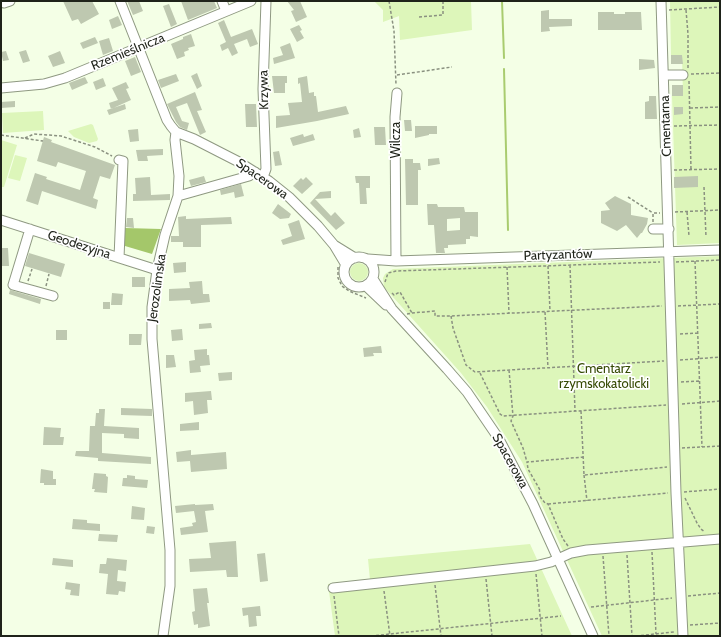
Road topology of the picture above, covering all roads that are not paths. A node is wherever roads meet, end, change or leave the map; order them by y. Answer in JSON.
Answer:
{"nodes":[{"id":1,"x":120,"y":1,"type":"edge"},
{"id":2,"x":222,"y":1,"type":"edge"},
{"id":3,"x":251,"y":1,"type":"edge"},
{"id":4,"x":266,"y":1,"type":"edge"},
{"id":5,"x":661,"y":1,"type":"edge"},
{"id":6,"x":226,"y":11,"type":"junction"},
{"id":7,"x":138,"y":48,"type":"junction"},
{"id":8,"x":686,"y":74,"type":"road end"},
{"id":9,"x":664,"y":75,"type":"junction"},
{"id":10,"x":1,"y":88,"type":"edge"},
{"id":11,"x":397,"y":93,"type":"road end"},
{"id":12,"x":176,"y":132,"type":"junction"},
{"id":13,"x":119,"y":160,"type":"road end"},
{"id":14,"x":255,"y":172,"type":"junction"},
{"id":15,"x":263,"y":177,"type":"junction"},
{"id":16,"x":178,"y":196,"type":"junction"},
{"id":17,"x":1,"y":220,"type":"edge"},
{"id":18,"x":653,"y":228,"type":"road end"},
{"id":19,"x":30,"y":229,"type":"junction"},
{"id":20,"x":669,"y":229,"type":"junction"},
{"id":21,"x":334,"y":245,"type":"junction"},
{"id":22,"x":720,"y":250,"type":"edge"},
{"id":23,"x":669,"y":251,"type":"junction"},
{"id":24,"x":119,"y":258,"type":"junction"},
{"id":25,"x":355,"y":258,"type":"junction"},
{"id":26,"x":368,"y":259,"type":"junction"},
{"id":27,"x":396,"y":261,"type":"junction"},
{"id":28,"x":342,"y":264,"type":"junction"},
{"id":29,"x":157,"y":270,"type":"junction"},
{"id":30,"x":374,"y":275,"type":"junction"},
{"id":31,"x":366,"y":286,"type":"junction"},
{"id":32,"x":53,"y":296,"type":"dead end"},
{"id":33,"x":392,"y":309,"type":"junction"},
{"id":34,"x":720,"y":539,"type":"edge"},
{"id":35,"x":678,"y":543,"type":"junction"},
{"id":36,"x":558,"y":559,"type":"junction"},
{"id":37,"x":333,"y":588,"type":"road end"},
{"id":38,"x":682,"y":631,"type":"edge"},
{"id":39,"x":163,"y":636,"type":"edge"},
{"id":40,"x":594,"y":636,"type":"edge"}],
"edges":[{"from":1,"to":7,"type":"street"},
{"from":2,"to":6,"type":"street"},
{"from":3,"to":6,"type":"street","name":"Rzemieślnicza"},
{"from":4,"to":15,"type":"street","name":"Krzywa"},
{"from":5,"to":9,"type":"street","name":"Cmentarna"},
{"from":6,"to":7,"type":"street","name":"Rzemieślnicza"},
{"from":7,"to":10,"type":"street","name":"Rzemieślnicza"},
{"from":7,"to":12,"type":"street"},
{"from":8,"to":9,"type":"street"},
{"from":9,"to":20,"type":"street","name":"Cmentarna"},
{"from":11,"to":27,"type":"street","name":"Wilcza"},
{"from":12,"to":14,"type":"street","name":"Spacerowa"},
{"from":12,"to":16,"type":"street","name":"Jerozolimska"},
{"from":13,"to":24,"type":"street"},
{"from":14,"to":15,"type":"street","name":"Spacerowa"},
{"from":14,"to":16,"type":"street"},
{"from":15,"to":21,"type":"street","name":"Spacerowa"},
{"from":16,"to":29,"type":"street","name":"Jerozolimska"},
{"from":17,"to":19,"type":"street","name":"Geodezyjna"},
{"from":18,"to":20,"type":"street"},
{"from":19,"to":24,"type":"street","name":"Geodezyjna"},
{"from":19,"to":32,"type":"street"},
{"from":20,"to":23,"type":"street","name":"Cmentarna"},
{"from":21,"to":25,"type":"street","name":"Spacerowa"},
{"from":21,"to":28,"type":"street","name":"Spacerowa"},
{"from":22,"to":23,"type":"street","name":"Partyzantów"},
{"from":23,"to":27,"type":"street","name":"Partyzantów"},
{"from":23,"to":35,"type":"street","name":"Cmentarna"},
{"from":24,"to":29,"type":"street","name":"Geodezyjna"},
{"from":25,"to":26,"type":"street"},
{"from":25,"to":28,"type":"street"},
{"from":26,"to":27,"type":"street","name":"Partyzantów"},
{"from":26,"to":30,"type":"street"},
{"from":27,"to":30,"type":"street","name":"Partyzantów"},
{"from":28,"to":31,"type":"street"},
{"from":29,"to":39,"type":"street","name":"Jerozolimska"},
{"from":30,"to":31,"type":"street"},
{"from":30,"to":33,"type":"street","name":"Spacerowa"},
{"from":31,"to":33,"type":"street","name":"Spacerowa"},
{"from":33,"to":36,"type":"street","name":"Spacerowa"},
{"from":34,"to":35,"type":"street"},
{"from":35,"to":36,"type":"street"},
{"from":35,"to":38,"type":"street","name":"Cmentarna"},
{"from":36,"to":37,"type":"street"},
{"from":36,"to":40,"type":"street","name":"Spacerowa"}]}
